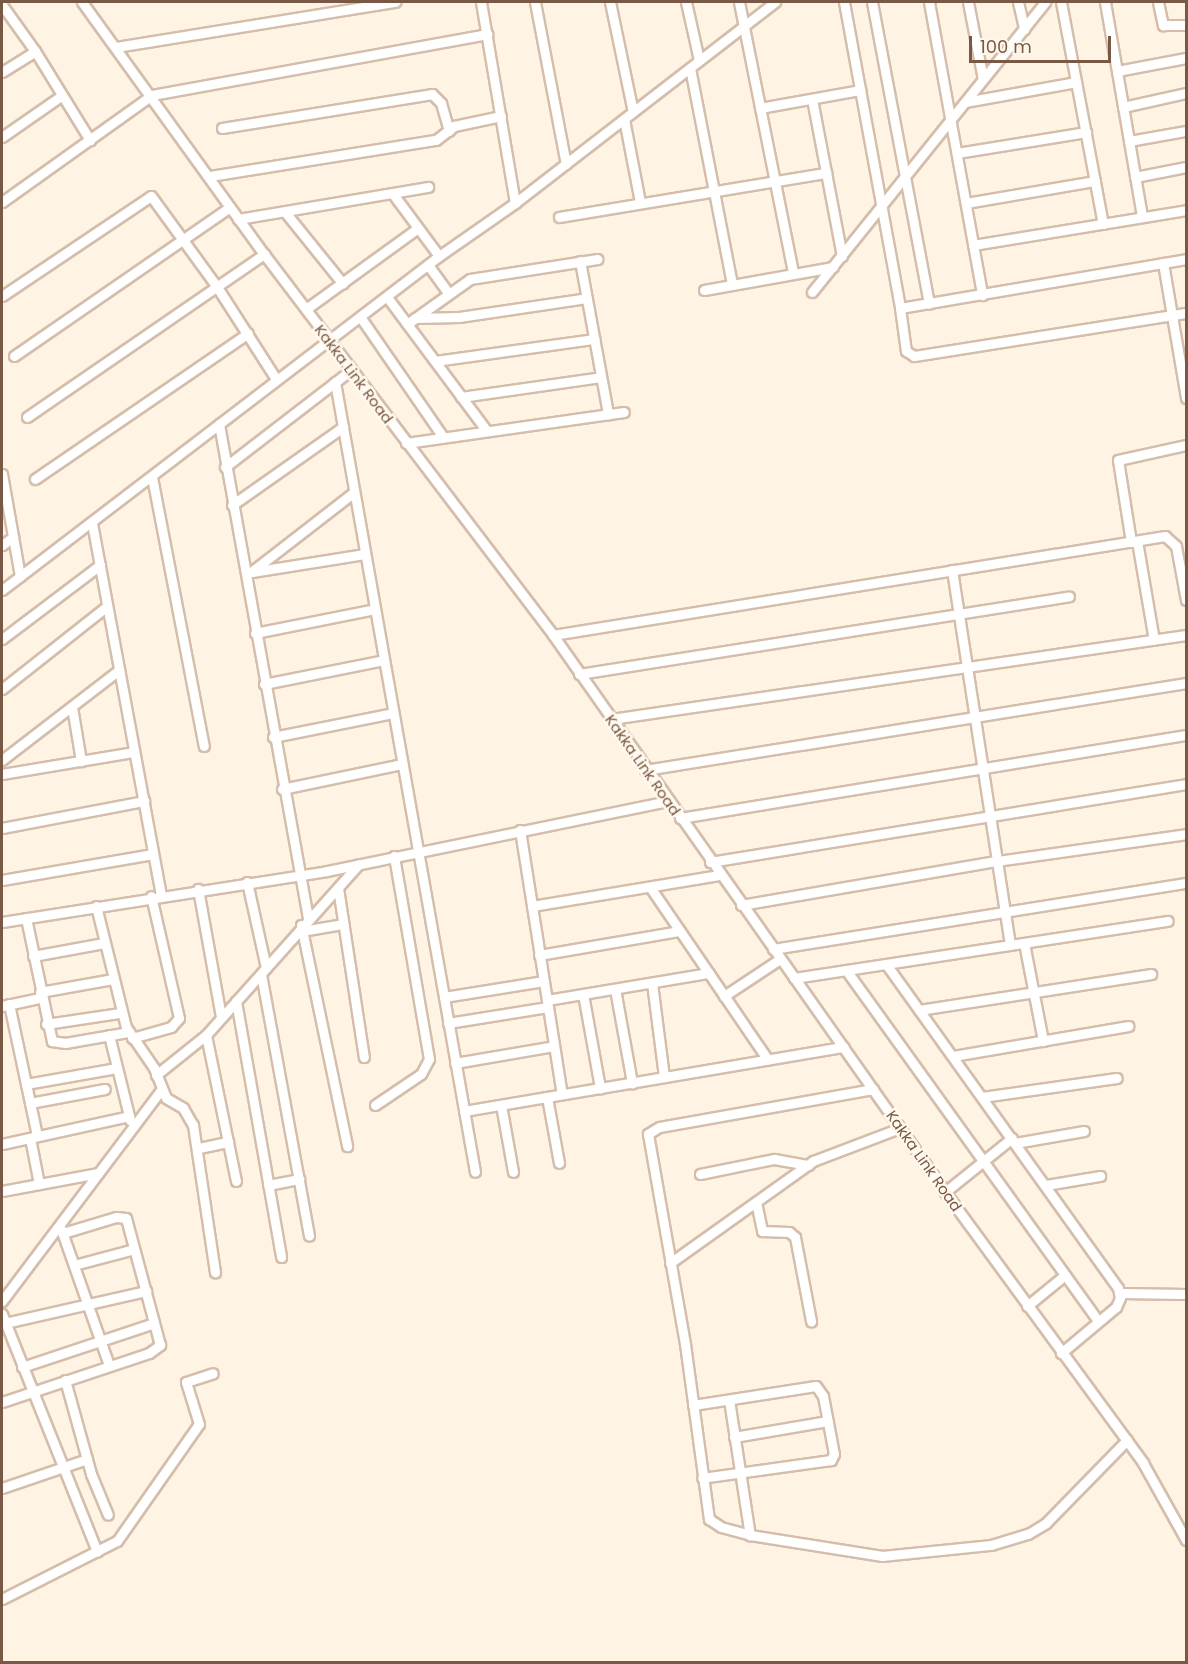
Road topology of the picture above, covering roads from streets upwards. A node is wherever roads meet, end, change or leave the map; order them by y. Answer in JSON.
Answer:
{"nodes":[{"id":1,"x":83,"y":2,"type":"edge"},
{"id":2,"x":96,"y":2,"type":"edge"},
{"id":3,"x":395,"y":2,"type":"edge"},
{"id":4,"x":481,"y":2,"type":"edge"},
{"id":5,"x":535,"y":2,"type":"edge"},
{"id":6,"x":609,"y":2,"type":"edge"},
{"id":7,"x":686,"y":2,"type":"edge"},
{"id":8,"x":740,"y":2,"type":"edge"},
{"id":9,"x":775,"y":2,"type":"edge"},
{"id":10,"x":844,"y":2,"type":"edge"},
{"id":11,"x":872,"y":2,"type":"edge"},
{"id":12,"x":929,"y":2,"type":"edge"},
{"id":13,"x":968,"y":2,"type":"edge"},
{"id":14,"x":1018,"y":2,"type":"edge"},
{"id":15,"x":1045,"y":2,"type":"edge"},
{"id":16,"x":1061,"y":2,"type":"edge"},
{"id":17,"x":1105,"y":2,"type":"edge"},
{"id":18,"x":1158,"y":2,"type":"edge"},
{"id":19,"x":2,"y":5,"type":"edge"},
{"id":20,"x":1186,"y":25,"type":"edge"},
{"id":21,"x":744,"y":26,"type":"junction"},
{"id":22,"x":1024,"y":29,"type":"junction"},
{"id":23,"x":487,"y":34,"type":"junction"},
{"id":24,"x":116,"y":47,"type":"junction"},
{"id":25,"x":35,"y":51,"type":"junction"},
{"id":26,"x":1186,"y":58,"type":"edge"},
{"id":27,"x":699,"y":60,"type":"junction"},
{"id":28,"x":690,"y":68,"type":"junction"},
{"id":29,"x":1117,"y":71,"type":"junction"},
{"id":30,"x":2,"y":72,"type":"edge"},
{"id":31,"x":983,"y":79,"type":"junction"},
{"id":32,"x":1076,"y":82,"type":"junction"},
{"id":33,"x":860,"y":90,"type":"junction"},
{"id":34,"x":1186,"y":93,"type":"edge"},
{"id":35,"x":152,"y":95,"type":"junction"},
{"id":36,"x":61,"y":96,"type":"junction"},
{"id":37,"x":812,"y":99,"type":"junction"},
{"id":38,"x":965,"y":102,"type":"junction"},
{"id":39,"x":1123,"y":107,"type":"junction"},
{"id":40,"x":760,"y":108,"type":"junction"},
{"id":41,"x":633,"y":112,"type":"junction"},
{"id":42,"x":501,"y":116,"type":"junction"},
{"id":43,"x":624,"y":118,"type":"junction"},
{"id":44,"x":951,"y":120,"type":"junction"},
{"id":45,"x":222,"y":128,"type":"dead end"},
{"id":46,"x":449,"y":131,"type":"junction"},
{"id":47,"x":1186,"y":131,"type":"edge"},
{"id":48,"x":1086,"y":132,"type":"junction"},
{"id":49,"x":2,"y":137,"type":"edge"},
{"id":50,"x":90,"y":140,"type":"junction"},
{"id":51,"x":1129,"y":141,"type":"junction"},
{"id":52,"x":957,"y":153,"type":"junction"},
{"id":53,"x":566,"y":164,"type":"junction"},
{"id":54,"x":1186,"y":168,"type":"edge"},
{"id":55,"x":826,"y":173,"type":"junction"},
{"id":56,"x":210,"y":176,"type":"junction"},
{"id":57,"x":1135,"y":177,"type":"junction"},
{"id":58,"x":905,"y":178,"type":"junction"},
{"id":59,"x":1095,"y":181,"type":"junction"},
{"id":60,"x":775,"y":182,"type":"junction"},
{"id":61,"x":428,"y":187,"type":"dead end"},
{"id":62,"x":713,"y":191,"type":"junction"},
{"id":63,"x":393,"y":194,"type":"junction"},
{"id":64,"x":2,"y":202,"type":"edge"},
{"id":65,"x":640,"y":202,"type":"junction"},
{"id":66,"x":515,"y":203,"type":"junction"},
{"id":67,"x":966,"y":203,"type":"junction"},
{"id":68,"x":230,"y":207,"type":"junction"},
{"id":69,"x":882,"y":209,"type":"junction"},
{"id":70,"x":1186,"y":210,"type":"edge"},
{"id":71,"x":285,"y":212,"type":"junction"},
{"id":72,"x":559,"y":217,"type":"dead end"},
{"id":73,"x":1142,"y":217,"type":"junction"},
{"id":74,"x":238,"y":219,"type":"junction"},
{"id":75,"x":1103,"y":224,"type":"junction"},
{"id":76,"x":418,"y":228,"type":"junction"},
{"id":77,"x":184,"y":239,"type":"junction"},
{"id":78,"x":974,"y":245,"type":"junction"},
{"id":79,"x":264,"y":254,"type":"junction"},
{"id":80,"x":439,"y":256,"type":"junction"},
{"id":81,"x":842,"y":256,"type":"junction"},
{"id":82,"x":597,"y":259,"type":"dead end"},
{"id":83,"x":1186,"y":259,"type":"edge"},
{"id":84,"x":580,"y":261,"type":"junction"},
{"id":85,"x":1163,"y":263,"type":"junction"},
{"id":86,"x":428,"y":265,"type":"junction"},
{"id":87,"x":833,"y":267,"type":"junction"},
{"id":88,"x":793,"y":273,"type":"junction"},
{"id":89,"x":343,"y":284,"type":"junction"},
{"id":90,"x":732,"y":284,"type":"junction"},
{"id":91,"x":217,"y":287,"type":"junction"},
{"id":92,"x":704,"y":290,"type":"dead end"},
{"id":93,"x":812,"y":292,"type":"dead end"},
{"id":94,"x":448,"y":294,"type":"junction"},
{"id":95,"x":982,"y":295,"type":"junction"},
{"id":96,"x":2,"y":296,"type":"edge"},
{"id":97,"x":387,"y":297,"type":"junction"},
{"id":98,"x":587,"y":298,"type":"junction"},
{"id":99,"x":929,"y":304,"type":"junction"},
{"id":100,"x":900,"y":308,"type":"junction"},
{"id":101,"x":306,"y":309,"type":"junction"},
{"id":102,"x":1186,"y":313,"type":"edge"},
{"id":103,"x":1172,"y":315,"type":"junction"},
{"id":104,"x":361,"y":318,"type":"junction"},
{"id":105,"x":411,"y":321,"type":"junction"},
{"id":106,"x":248,"y":333,"type":"junction"},
{"id":107,"x":594,"y":339,"type":"junction"},
{"id":108,"x":330,"y":343,"type":"junction"},
{"id":109,"x":14,"y":356,"type":"dead end"},
{"id":110,"x":435,"y":361,"type":"junction"},
{"id":111,"x":351,"y":370,"type":"junction"},
{"id":112,"x":601,"y":376,"type":"junction"},
{"id":113,"x":276,"y":379,"type":"junction"},
{"id":114,"x":335,"y":382,"type":"junction"},
{"id":115,"x":461,"y":397,"type":"junction"},
{"id":116,"x":1186,"y":398,"type":"edge"},
{"id":117,"x":624,"y":412,"type":"dead end"},
{"id":118,"x":608,"y":414,"type":"junction"},
{"id":119,"x":27,"y":417,"type":"dead end"},
{"id":120,"x":219,"y":424,"type":"junction"},
{"id":121,"x":343,"y":427,"type":"junction"},
{"id":122,"x":487,"y":431,"type":"junction"},
{"id":123,"x":443,"y":437,"type":"junction"},
{"id":124,"x":406,"y":442,"type":"junction"},
{"id":125,"x":1186,"y":446,"type":"edge"},
{"id":126,"x":225,"y":467,"type":"junction"},
{"id":127,"x":2,"y":474,"type":"edge"},
{"id":128,"x":152,"y":477,"type":"junction"},
{"id":129,"x":35,"y":479,"type":"dead end"},
{"id":130,"x":3,"y":492,"type":"edge"},
{"id":131,"x":354,"y":492,"type":"junction"},
{"id":132,"x":232,"y":505,"type":"junction"},
{"id":133,"x":92,"y":523,"type":"junction"},
{"id":134,"x":13,"y":537,"type":"junction"},
{"id":135,"x":1134,"y":541,"type":"junction"},
{"id":136,"x":2,"y":545,"type":"edge"},
{"id":137,"x":365,"y":554,"type":"junction"},
{"id":138,"x":100,"y":565,"type":"junction"},
{"id":139,"x":951,"y":570,"type":"junction"},
{"id":140,"x":248,"y":573,"type":"junction"},
{"id":141,"x":20,"y":576,"type":"junction"},
{"id":142,"x":2,"y":590,"type":"edge"},
{"id":143,"x":1069,"y":596,"type":"dead end"},
{"id":144,"x":1186,"y":600,"type":"edge"},
{"id":145,"x":107,"y":606,"type":"junction"},
{"id":146,"x":375,"y":609,"type":"junction"},
{"id":147,"x":958,"y":613,"type":"junction"},
{"id":148,"x":255,"y":633,"type":"junction"},
{"id":149,"x":553,"y":635,"type":"junction"},
{"id":150,"x":1186,"y":635,"type":"edge"},
{"id":151,"x":2,"y":639,"type":"edge"},
{"id":152,"x":1154,"y":639,"type":"junction"},
{"id":153,"x":384,"y":660,"type":"junction"},
{"id":154,"x":966,"y":666,"type":"junction"},
{"id":155,"x":119,"y":670,"type":"junction"},
{"id":156,"x":579,"y":674,"type":"junction"},
{"id":157,"x":1186,"y":683,"type":"edge"},
{"id":158,"x":264,"y":684,"type":"junction"},
{"id":159,"x":2,"y":688,"type":"edge"},
{"id":160,"x":72,"y":708,"type":"junction"},
{"id":161,"x":393,"y":713,"type":"junction"},
{"id":162,"x":974,"y":714,"type":"junction"},
{"id":163,"x":611,"y":719,"type":"junction"},
{"id":164,"x":1186,"y":735,"type":"edge"},
{"id":165,"x":273,"y":737,"type":"junction"},
{"id":166,"x":204,"y":746,"type":"dead end"},
{"id":167,"x":134,"y":752,"type":"junction"},
{"id":168,"x":2,"y":760,"type":"edge"},
{"id":169,"x":81,"y":761,"type":"junction"},
{"id":170,"x":402,"y":764,"type":"junction"},
{"id":171,"x":982,"y":768,"type":"junction"},
{"id":172,"x":645,"y":770,"type":"junction"},
{"id":173,"x":2,"y":774,"type":"edge"},
{"id":174,"x":1186,"y":784,"type":"edge"},
{"id":175,"x":282,"y":789,"type":"junction"},
{"id":176,"x":144,"y":801,"type":"junction"},
{"id":177,"x":668,"y":801,"type":"junction"},
{"id":178,"x":990,"y":816,"type":"junction"},
{"id":179,"x":680,"y":818,"type":"junction"},
{"id":180,"x":2,"y":828,"type":"edge"},
{"id":181,"x":519,"y":830,"type":"junction"},
{"id":182,"x":1186,"y":834,"type":"edge"},
{"id":183,"x":417,"y":850,"type":"junction"},
{"id":184,"x":153,"y":854,"type":"junction"},
{"id":185,"x":394,"y":856,"type":"junction"},
{"id":186,"x":997,"y":861,"type":"junction"},
{"id":187,"x":710,"y":862,"type":"junction"},
{"id":188,"x":359,"y":864,"type":"junction"},
{"id":189,"x":298,"y":875,"type":"junction"},
{"id":190,"x":720,"y":875,"type":"junction"},
{"id":191,"x":2,"y":880,"type":"edge"},
{"id":192,"x":247,"y":882,"type":"junction"},
{"id":193,"x":1186,"y":883,"type":"edge"},
{"id":194,"x":650,"y":887,"type":"junction"},
{"id":195,"x":338,"y":888,"type":"junction"},
{"id":196,"x":198,"y":889,"type":"junction"},
{"id":197,"x":161,"y":895,"type":"junction"},
{"id":198,"x":151,"y":896,"type":"junction"},
{"id":199,"x":741,"y":905,"type":"junction"},
{"id":200,"x":96,"y":906,"type":"junction"},
{"id":201,"x":532,"y":906,"type":"junction"},
{"id":202,"x":1004,"y":909,"type":"junction"},
{"id":203,"x":26,"y":918,"type":"junction"},
{"id":204,"x":1168,"y":921,"type":"dead end"},
{"id":205,"x":2,"y":922,"type":"edge"},
{"id":206,"x":343,"y":924,"type":"junction"},
{"id":207,"x":303,"y":925,"type":"junction"},
{"id":208,"x":680,"y":931,"type":"junction"},
{"id":209,"x":104,"y":943,"type":"junction"},
{"id":210,"x":1024,"y":943,"type":"junction"},
{"id":211,"x":1010,"y":945,"type":"junction"},
{"id":212,"x":773,"y":950,"type":"junction"},
{"id":213,"x":539,"y":955,"type":"junction"},
{"id":214,"x":33,"y":956,"type":"junction"},
{"id":215,"x":780,"y":959,"type":"junction"},
{"id":216,"x":886,"y":964,"type":"junction"},
{"id":217,"x":846,"y":970,"type":"junction"},
{"id":218,"x":264,"y":971,"type":"junction"},
{"id":219,"x":709,"y":974,"type":"junction"},
{"id":220,"x":1151,"y":974,"type":"dead end"},
{"id":221,"x":794,"y":978,"type":"junction"},
{"id":222,"x":113,"y":979,"type":"junction"},
{"id":223,"x":544,"y":981,"type":"junction"},
{"id":224,"x":652,"y":983,"type":"junction"},
{"id":225,"x":615,"y":989,"type":"junction"},
{"id":226,"x":1034,"y":992,"type":"junction"},
{"id":227,"x":584,"y":994,"type":"junction"},
{"id":228,"x":41,"y":995,"type":"junction"},
{"id":229,"x":724,"y":996,"type":"junction"},
{"id":230,"x":444,"y":997,"type":"junction"},
{"id":231,"x":236,"y":1000,"type":"junction"},
{"id":232,"x":547,"y":1004,"type":"junction"},
{"id":233,"x":5,"y":1005,"type":"edge"},
{"id":234,"x":919,"y":1010,"type":"junction"},
{"id":235,"x":120,"y":1012,"type":"junction"},
{"id":236,"x":221,"y":1017,"type":"junction"},
{"id":237,"x":448,"y":1023,"type":"junction"},
{"id":238,"x":46,"y":1024,"type":"junction"},
{"id":239,"x":1128,"y":1026,"type":"dead end"},
{"id":240,"x":109,"y":1035,"type":"junction"},
{"id":241,"x":130,"y":1035,"type":"junction"},
{"id":242,"x":206,"y":1035,"type":"junction"},
{"id":243,"x":1043,"y":1041,"type":"junction"},
{"id":244,"x":554,"y":1047,"type":"junction"},
{"id":245,"x":844,"y":1047,"type":"junction"},
{"id":246,"x":953,"y":1056,"type":"junction"},
{"id":247,"x":364,"y":1057,"type":"dead end"},
{"id":248,"x":768,"y":1060,"type":"junction"},
{"id":249,"x":455,"y":1063,"type":"junction"},
{"id":250,"x":117,"y":1068,"type":"junction"},
{"id":251,"x":156,"y":1075,"type":"junction"},
{"id":252,"x":664,"y":1077,"type":"junction"},
{"id":253,"x":1117,"y":1078,"type":"dead end"},
{"id":254,"x":632,"y":1083,"type":"junction"},
{"id":255,"x":26,"y":1084,"type":"junction"},
{"id":256,"x":600,"y":1088,"type":"junction"},
{"id":257,"x":105,"y":1089,"type":"dead end"},
{"id":258,"x":873,"y":1089,"type":"junction"},
{"id":259,"x":161,"y":1090,"type":"junction"},
{"id":260,"x":562,"y":1094,"type":"junction"},
{"id":261,"x":547,"y":1097,"type":"junction"},
{"id":262,"x":982,"y":1097,"type":"junction"},
{"id":263,"x":30,"y":1103,"type":"junction"},
{"id":264,"x":375,"y":1104,"type":"dead end"},
{"id":265,"x":501,"y":1105,"type":"junction"},
{"id":266,"x":464,"y":1111,"type":"junction"},
{"id":267,"x":129,"y":1116,"type":"junction"},
{"id":268,"x":132,"y":1128,"type":"junction"},
{"id":269,"x":900,"y":1128,"type":"junction"},
{"id":270,"x":1084,"y":1131,"type":"dead end"},
{"id":271,"x":34,"y":1137,"type":"junction"},
{"id":272,"x":1013,"y":1140,"type":"junction"},
{"id":273,"x":228,"y":1142,"type":"junction"},
{"id":274,"x":2,"y":1144,"type":"edge"},
{"id":275,"x":347,"y":1146,"type":"dead end"},
{"id":276,"x":199,"y":1148,"type":"junction"},
{"id":277,"x":982,"y":1162,"type":"junction"},
{"id":278,"x":559,"y":1163,"type":"dead end"},
{"id":279,"x":808,"y":1165,"type":"junction"},
{"id":280,"x":475,"y":1172,"type":"dead end"},
{"id":281,"x":513,"y":1172,"type":"dead end"},
{"id":282,"x":98,"y":1173,"type":"junction"},
{"id":283,"x":700,"y":1174,"type":"dead end"},
{"id":284,"x":1100,"y":1176,"type":"dead end"},
{"id":285,"x":299,"y":1179,"type":"junction"},
{"id":286,"x":236,"y":1181,"type":"dead end"},
{"id":287,"x":39,"y":1184,"type":"junction"},
{"id":288,"x":268,"y":1185,"type":"junction"},
{"id":289,"x":1046,"y":1185,"type":"junction"},
{"id":290,"x":2,"y":1191,"type":"edge"},
{"id":291,"x":945,"y":1192,"type":"junction"},
{"id":292,"x":756,"y":1202,"type":"junction"},
{"id":293,"x":62,"y":1230,"type":"junction"},
{"id":294,"x":309,"y":1236,"type":"dead end"},
{"id":295,"x":134,"y":1249,"type":"junction"},
{"id":296,"x":280,"y":1257,"type":"dead end"},
{"id":297,"x":670,"y":1263,"type":"junction"},
{"id":298,"x":74,"y":1265,"type":"junction"},
{"id":299,"x":215,"y":1272,"type":"dead end"},
{"id":300,"x":1065,"y":1275,"type":"junction"},
{"id":301,"x":146,"y":1292,"type":"junction"},
{"id":302,"x":1119,"y":1293,"type":"junction"},
{"id":303,"x":1186,"y":1294,"type":"edge"},
{"id":304,"x":2,"y":1297,"type":"edge"},
{"id":305,"x":88,"y":1305,"type":"junction"},
{"id":306,"x":1027,"y":1306,"type":"junction"},
{"id":307,"x":3,"y":1319,"type":"edge"},
{"id":308,"x":810,"y":1321,"type":"dead end"},
{"id":309,"x":1098,"y":1321,"type":"junction"},
{"id":310,"x":154,"y":1323,"type":"junction"},
{"id":311,"x":100,"y":1340,"type":"junction"},
{"id":312,"x":1061,"y":1353,"type":"junction"},
{"id":313,"x":109,"y":1365,"type":"junction"},
{"id":314,"x":22,"y":1367,"type":"junction"},
{"id":315,"x":213,"y":1373,"type":"dead end"},
{"id":316,"x":65,"y":1380,"type":"junction"},
{"id":317,"x":32,"y":1392,"type":"junction"},
{"id":318,"x":729,"y":1400,"type":"junction"},
{"id":319,"x":2,"y":1402,"type":"edge"},
{"id":320,"x":693,"y":1406,"type":"junction"},
{"id":321,"x":828,"y":1421,"type":"junction"},
{"id":322,"x":734,"y":1437,"type":"junction"},
{"id":323,"x":1127,"y":1440,"type":"junction"},
{"id":324,"x":87,"y":1459,"type":"junction"},
{"id":325,"x":64,"y":1466,"type":"junction"},
{"id":326,"x":740,"y":1473,"type":"junction"},
{"id":327,"x":702,"y":1478,"type":"junction"},
{"id":328,"x":2,"y":1488,"type":"edge"},
{"id":329,"x":108,"y":1515,"type":"dead end"},
{"id":330,"x":750,"y":1535,"type":"junction"},
{"id":331,"x":1186,"y":1540,"type":"edge"},
{"id":332,"x":97,"y":1552,"type":"junction"},
{"id":333,"x":2,"y":1599,"type":"edge"}],
"edges":[{"from":1,"to":2,"type":"street"},
{"from":1,"to":24,"type":"street","name":"Kakka Link Road"},
{"from":3,"to":24,"type":"street"},
{"from":4,"to":23,"type":"street"},
{"from":5,"to":53,"type":"street"},
{"from":6,"to":41,"type":"street"},
{"from":7,"to":27,"type":"street"},
{"from":8,"to":21,"type":"street"},
{"from":9,"to":21,"type":"street"},
{"from":10,"to":33,"type":"street"},
{"from":11,"to":58,"type":"street"},
{"from":12,"to":44,"type":"street"},
{"from":13,"to":31,"type":"street"},
{"from":14,"to":22,"type":"street"},
{"from":15,"to":22,"type":"street"},
{"from":16,"to":32,"type":"street"},
{"from":17,"to":29,"type":"street"},
{"from":18,"to":20,"type":"street"},
{"from":19,"to":25,"type":"street"},
{"from":21,"to":27,"type":"street"},
{"from":21,"to":40,"type":"street"},
{"from":22,"to":31,"type":"street"},
{"from":23,"to":35,"type":"street"},
{"from":23,"to":42,"type":"street"},
{"from":24,"to":35,"type":"street","name":"Kakka Link Road"},
{"from":25,"to":30,"type":"street"},
{"from":25,"to":36,"type":"street"},
{"from":26,"to":29,"type":"street"},
{"from":27,"to":28,"type":"street"},
{"from":28,"to":41,"type":"street"},
{"from":28,"to":62,"type":"street"},
{"from":29,"to":39,"type":"street"},
{"from":31,"to":38,"type":"street"},
{"from":32,"to":38,"type":"street"},
{"from":32,"to":48,"type":"street"},
{"from":33,"to":37,"type":"street"},
{"from":33,"to":69,"type":"street"},
{"from":34,"to":39,"type":"street"},
{"from":35,"to":50,"type":"street"},
{"from":35,"to":56,"type":"street","name":"Kakka Link Road"},
{"from":36,"to":49,"type":"street"},
{"from":36,"to":50,"type":"street"},
{"from":37,"to":40,"type":"street"},
{"from":37,"to":55,"type":"street"},
{"from":38,"to":44,"type":"street"},
{"from":39,"to":51,"type":"street"},
{"from":40,"to":60,"type":"street"},
{"from":41,"to":43,"type":"street"},
{"from":42,"to":46,"type":"street"},
{"from":42,"to":66,"type":"street"},
{"from":43,"to":53,"type":"street"},
{"from":43,"to":65,"type":"street"},
{"from":44,"to":52,"type":"street"},
{"from":44,"to":58,"type":"street"},
{"from":45,"to":46,"type":"street"},
{"from":46,"to":56,"type":"street"},
{"from":47,"to":51,"type":"street"},
{"from":48,"to":52,"type":"street"},
{"from":48,"to":59,"type":"street"},
{"from":50,"to":64,"type":"street"},
{"from":51,"to":57,"type":"street"},
{"from":52,"to":67,"type":"street"},
{"from":53,"to":66,"type":"street"},
{"from":54,"to":57,"type":"street"},
{"from":55,"to":60,"type":"street"},
{"from":55,"to":81,"type":"street"},
{"from":56,"to":68,"type":"street","name":"Kakka Link Road"},
{"from":57,"to":73,"type":"street"},
{"from":58,"to":69,"type":"street"},
{"from":58,"to":99,"type":"street"},
{"from":59,"to":67,"type":"street"},
{"from":59,"to":75,"type":"street"},
{"from":60,"to":62,"type":"street"},
{"from":60,"to":88,"type":"street"},
{"from":61,"to":63,"type":"street"},
{"from":62,"to":65,"type":"street"},
{"from":62,"to":90,"type":"street"},
{"from":63,"to":71,"type":"street"},
{"from":63,"to":76,"type":"street"},
{"from":65,"to":72,"type":"street"},
{"from":66,"to":80,"type":"street"},
{"from":67,"to":78,"type":"street"},
{"from":68,"to":74,"type":"street","name":"Kakka Link Road"},
{"from":68,"to":77,"type":"street"},
{"from":69,"to":81,"type":"street"},
{"from":69,"to":100,"type":"street"},
{"from":70,"to":73,"type":"street"},
{"from":71,"to":74,"type":"street"},
{"from":71,"to":89,"type":"street"},
{"from":73,"to":75,"type":"street"},
{"from":74,"to":79,"type":"street","name":"Kakka Link Road"},
{"from":75,"to":78,"type":"street"},
{"from":76,"to":80,"type":"street"},
{"from":76,"to":89,"type":"street"},
{"from":77,"to":91,"type":"street"},
{"from":77,"to":96,"type":"street"},
{"from":77,"to":109,"type":"street"},
{"from":78,"to":95,"type":"street"},
{"from":79,"to":91,"type":"street"},
{"from":79,"to":101,"type":"street","name":"Kakka Link Road"},
{"from":80,"to":86,"type":"street"},
{"from":81,"to":87,"type":"street"},
{"from":82,"to":84,"type":"street"},
{"from":83,"to":85,"type":"street"},
{"from":84,"to":94,"type":"street"},
{"from":84,"to":98,"type":"street"},
{"from":85,"to":95,"type":"street"},
{"from":85,"to":103,"type":"street"},
{"from":86,"to":94,"type":"street"},
{"from":86,"to":97,"type":"street"},
{"from":87,"to":88,"type":"street"},
{"from":87,"to":93,"type":"street"},
{"from":88,"to":90,"type":"street"},
{"from":89,"to":101,"type":"street"},
{"from":90,"to":92,"type":"street"},
{"from":91,"to":106,"type":"street"},
{"from":91,"to":119,"type":"street"},
{"from":94,"to":105,"type":"street"},
{"from":95,"to":99,"type":"street"},
{"from":97,"to":104,"type":"street"},
{"from":97,"to":105,"type":"street"},
{"from":98,"to":105,"type":"street"},
{"from":98,"to":107,"type":"street"},
{"from":99,"to":100,"type":"street"},
{"from":100,"to":103,"type":"street"},
{"from":101,"to":108,"type":"street","name":"Kakka Link Road"},
{"from":102,"to":103,"type":"street"},
{"from":103,"to":116,"type":"street"},
{"from":104,"to":108,"type":"street"},
{"from":104,"to":123,"type":"street"},
{"from":105,"to":110,"type":"street"},
{"from":106,"to":113,"type":"street"},
{"from":106,"to":129,"type":"street"},
{"from":107,"to":110,"type":"street"},
{"from":107,"to":112,"type":"street"},
{"from":108,"to":111,"type":"street","name":"Kakka Link Road"},
{"from":108,"to":113,"type":"street"},
{"from":110,"to":115,"type":"street"},
{"from":111,"to":114,"type":"street"},
{"from":111,"to":124,"type":"street","name":"Kakka Link Road"},
{"from":112,"to":115,"type":"street"},
{"from":112,"to":118,"type":"street"},
{"from":113,"to":120,"type":"street"},
{"from":114,"to":121,"type":"street"},
{"from":114,"to":126,"type":"street"},
{"from":115,"to":122,"type":"street"},
{"from":117,"to":118,"type":"street"},
{"from":118,"to":122,"type":"street"},
{"from":120,"to":126,"type":"street"},
{"from":120,"to":128,"type":"street"},
{"from":121,"to":131,"type":"street"},
{"from":121,"to":132,"type":"street"},
{"from":122,"to":123,"type":"street"},
{"from":123,"to":124,"type":"street"},
{"from":124,"to":149,"type":"street","name":"Kakka Link Road"},
{"from":125,"to":135,"type":"street"},
{"from":126,"to":132,"type":"street"},
{"from":127,"to":130,"type":"street"},
{"from":128,"to":133,"type":"street"},
{"from":128,"to":166,"type":"street"},
{"from":130,"to":134,"type":"street"},
{"from":131,"to":137,"type":"street"},
{"from":131,"to":140,"type":"street"},
{"from":132,"to":140,"type":"street"},
{"from":133,"to":138,"type":"street"},
{"from":133,"to":141,"type":"street"},
{"from":134,"to":136,"type":"street"},
{"from":134,"to":141,"type":"street"},
{"from":135,"to":139,"type":"street"},
{"from":135,"to":144,"type":"street"},
{"from":135,"to":152,"type":"street"},
{"from":137,"to":140,"type":"street"},
{"from":137,"to":146,"type":"street"},
{"from":138,"to":145,"type":"street"},
{"from":138,"to":151,"type":"street"},
{"from":139,"to":147,"type":"street"},
{"from":139,"to":149,"type":"street"},
{"from":140,"to":148,"type":"street"},
{"from":141,"to":142,"type":"street"},
{"from":143,"to":147,"type":"street"},
{"from":145,"to":155,"type":"street"},
{"from":145,"to":159,"type":"street"},
{"from":146,"to":148,"type":"street"},
{"from":146,"to":153,"type":"street"},
{"from":147,"to":154,"type":"street"},
{"from":147,"to":156,"type":"street"},
{"from":148,"to":158,"type":"street"},
{"from":149,"to":156,"type":"street","name":"Kakka Link Road"},
{"from":150,"to":152,"type":"street"},
{"from":152,"to":154,"type":"street"},
{"from":153,"to":158,"type":"street"},
{"from":153,"to":161,"type":"street"},
{"from":154,"to":162,"type":"street"},
{"from":154,"to":163,"type":"street"},
{"from":155,"to":160,"type":"street"},
{"from":155,"to":167,"type":"street"},
{"from":156,"to":163,"type":"street","name":"Kakka Link Road"},
{"from":157,"to":162,"type":"street"},
{"from":158,"to":165,"type":"street"},
{"from":160,"to":168,"type":"street"},
{"from":160,"to":169,"type":"street"},
{"from":161,"to":165,"type":"street"},
{"from":161,"to":170,"type":"street"},
{"from":162,"to":171,"type":"street"},
{"from":162,"to":172,"type":"street"},
{"from":163,"to":172,"type":"street","name":"Kakka Link Road"},
{"from":164,"to":171,"type":"street"},
{"from":165,"to":175,"type":"street"},
{"from":167,"to":169,"type":"street"},
{"from":167,"to":176,"type":"street"},
{"from":169,"to":173,"type":"street"},
{"from":170,"to":175,"type":"street"},
{"from":170,"to":183,"type":"street"},
{"from":171,"to":178,"type":"street"},
{"from":171,"to":179,"type":"street"},
{"from":172,"to":177,"type":"street","name":"Kakka Link Road"},
{"from":174,"to":178,"type":"street"},
{"from":175,"to":189,"type":"street"},
{"from":176,"to":180,"type":"street"},
{"from":176,"to":184,"type":"street"},
{"from":177,"to":179,"type":"street","name":"Kakka Link Road"},
{"from":177,"to":181,"type":"street"},
{"from":178,"to":186,"type":"street"},
{"from":178,"to":187,"type":"street"},
{"from":179,"to":187,"type":"street","name":"Kakka Link Road"},
{"from":181,"to":183,"type":"street"},
{"from":181,"to":201,"type":"street"},
{"from":182,"to":186,"type":"street"},
{"from":183,"to":185,"type":"street"},
{"from":183,"to":230,"type":"street"},
{"from":184,"to":191,"type":"street"},
{"from":184,"to":197,"type":"street"},
{"from":185,"to":188,"type":"street"},
{"from":185,"to":264,"type":"street"},
{"from":186,"to":199,"type":"street"},
{"from":186,"to":202,"type":"street"},
{"from":187,"to":190,"type":"street","name":"Kakka Link Road"},
{"from":188,"to":189,"type":"street"},
{"from":188,"to":195,"type":"street"},
{"from":189,"to":192,"type":"street"},
{"from":189,"to":207,"type":"street"},
{"from":190,"to":194,"type":"street"},
{"from":190,"to":199,"type":"street","name":"Kakka Link Road"},
{"from":192,"to":196,"type":"street"},
{"from":192,"to":218,"type":"street"},
{"from":193,"to":202,"type":"street"},
{"from":194,"to":201,"type":"street"},
{"from":194,"to":208,"type":"street"},
{"from":195,"to":206,"type":"street"},
{"from":195,"to":207,"type":"street"},
{"from":196,"to":197,"type":"street"},
{"from":196,"to":236,"type":"street"},
{"from":197,"to":198,"type":"street"},
{"from":198,"to":200,"type":"street"},
{"from":198,"to":241,"type":"street"},
{"from":199,"to":212,"type":"street","name":"Kakka Link Road"},
{"from":200,"to":203,"type":"street"},
{"from":200,"to":209,"type":"street"},
{"from":201,"to":213,"type":"street"},
{"from":202,"to":211,"type":"street"},
{"from":202,"to":212,"type":"street"},
{"from":203,"to":205,"type":"street"},
{"from":203,"to":214,"type":"street"},
{"from":204,"to":210,"type":"street"},
{"from":206,"to":207,"type":"street"},
{"from":206,"to":247,"type":"street"},
{"from":207,"to":218,"type":"street"},
{"from":207,"to":275,"type":"street"},
{"from":208,"to":213,"type":"street"},
{"from":208,"to":219,"type":"street"},
{"from":209,"to":214,"type":"street"},
{"from":209,"to":222,"type":"street"},
{"from":210,"to":211,"type":"street"},
{"from":210,"to":226,"type":"street"},
{"from":211,"to":216,"type":"street"},
{"from":212,"to":215,"type":"street","name":"Kakka Link Road"},
{"from":213,"to":223,"type":"street"},
{"from":214,"to":228,"type":"street"},
{"from":215,"to":221,"type":"street","name":"Kakka Link Road"},
{"from":215,"to":229,"type":"street"},
{"from":216,"to":217,"type":"street"},
{"from":216,"to":234,"type":"street"},
{"from":217,"to":221,"type":"street"},
{"from":217,"to":277,"type":"street"},
{"from":218,"to":231,"type":"street"},
{"from":218,"to":285,"type":"street"},
{"from":219,"to":224,"type":"street"},
{"from":219,"to":229,"type":"street"},
{"from":220,"to":226,"type":"street"},
{"from":221,"to":245,"type":"street","name":"Kakka Link Road"},
{"from":222,"to":228,"type":"street"},
{"from":222,"to":235,"type":"street"},
{"from":223,"to":230,"type":"street"},
{"from":223,"to":232,"type":"street"},
{"from":224,"to":225,"type":"street"},
{"from":224,"to":252,"type":"street"},
{"from":225,"to":227,"type":"street"},
{"from":225,"to":254,"type":"street"},
{"from":226,"to":234,"type":"street"},
{"from":226,"to":243,"type":"street"},
{"from":227,"to":232,"type":"street"},
{"from":227,"to":256,"type":"street"},
{"from":228,"to":233,"type":"street"},
{"from":228,"to":238,"type":"street"},
{"from":229,"to":248,"type":"street"},
{"from":230,"to":237,"type":"street"},
{"from":231,"to":236,"type":"street"},
{"from":231,"to":288,"type":"street"},
{"from":232,"to":237,"type":"street"},
{"from":232,"to":244,"type":"street"},
{"from":233,"to":255,"type":"street"},
{"from":234,"to":246,"type":"street"},
{"from":235,"to":238,"type":"street"},
{"from":235,"to":241,"type":"street"},
{"from":236,"to":242,"type":"street"},
{"from":237,"to":249,"type":"street"},
{"from":238,"to":240,"type":"street"},
{"from":239,"to":243,"type":"street"},
{"from":240,"to":241,"type":"street"},
{"from":240,"to":250,"type":"street"},
{"from":241,"to":251,"type":"street"},
{"from":242,"to":251,"type":"street"},
{"from":242,"to":273,"type":"street"},
{"from":243,"to":246,"type":"street"},
{"from":244,"to":249,"type":"street"},
{"from":244,"to":260,"type":"street"},
{"from":245,"to":248,"type":"street"},
{"from":245,"to":258,"type":"street","name":"Kakka Link Road"},
{"from":246,"to":262,"type":"street"},
{"from":248,"to":252,"type":"street"},
{"from":249,"to":266,"type":"street"},
{"from":250,"to":255,"type":"street"},
{"from":250,"to":267,"type":"street"},
{"from":251,"to":259,"type":"street"},
{"from":252,"to":254,"type":"street"},
{"from":253,"to":262,"type":"street"},
{"from":254,"to":256,"type":"street"},
{"from":255,"to":263,"type":"street"},
{"from":256,"to":260,"type":"street"},
{"from":257,"to":263,"type":"street"},
{"from":258,"to":269,"type":"street","name":"Kakka Link Road"},
{"from":258,"to":297,"type":"street"},
{"from":259,"to":268,"type":"street"},
{"from":259,"to":276,"type":"street"},
{"from":260,"to":261,"type":"street"},
{"from":261,"to":265,"type":"street"},
{"from":261,"to":278,"type":"street"},
{"from":262,"to":272,"type":"street"},
{"from":263,"to":271,"type":"street"},
{"from":265,"to":266,"type":"street"},
{"from":265,"to":281,"type":"street"},
{"from":266,"to":280,"type":"street"},
{"from":267,"to":268,"type":"street"},
{"from":267,"to":271,"type":"street"},
{"from":268,"to":282,"type":"street"},
{"from":269,"to":279,"type":"street"},
{"from":269,"to":291,"type":"street","name":"Kakka Link Road"},
{"from":270,"to":272,"type":"street"},
{"from":271,"to":274,"type":"street"},
{"from":271,"to":287,"type":"street"},
{"from":272,"to":277,"type":"street"},
{"from":272,"to":289,"type":"street"},
{"from":273,"to":276,"type":"street"},
{"from":273,"to":286,"type":"street"},
{"from":276,"to":299,"type":"street"},
{"from":277,"to":291,"type":"street"},
{"from":277,"to":300,"type":"street"},
{"from":279,"to":283,"type":"street"},
{"from":279,"to":292,"type":"street"},
{"from":282,"to":287,"type":"street"},
{"from":282,"to":293,"type":"street"},
{"from":284,"to":289,"type":"street"},
{"from":285,"to":288,"type":"street"},
{"from":285,"to":294,"type":"street"},
{"from":287,"to":290,"type":"street"},
{"from":288,"to":296,"type":"street"},
{"from":289,"to":302,"type":"street"},
{"from":291,"to":306,"type":"street","name":"Kakka Link Road"},
{"from":292,"to":297,"type":"street"},
{"from":292,"to":308,"type":"street"},
{"from":293,"to":295,"type":"street"},
{"from":293,"to":298,"type":"street"},
{"from":293,"to":304,"type":"street"},
{"from":295,"to":298,"type":"street"},
{"from":295,"to":301,"type":"street"},
{"from":297,"to":320,"type":"street"},
{"from":298,"to":305,"type":"street"},
{"from":300,"to":306,"type":"street"},
{"from":300,"to":309,"type":"street"},
{"from":301,"to":305,"type":"street"},
{"from":301,"to":310,"type":"street"},
{"from":302,"to":303,"type":"street"},
{"from":302,"to":309,"type":"street"},
{"from":305,"to":307,"type":"street"},
{"from":305,"to":311,"type":"street"},
{"from":306,"to":312,"type":"street","name":"Kakka Link Road"},
{"from":307,"to":314,"type":"street"},
{"from":309,"to":312,"type":"street"},
{"from":310,"to":311,"type":"street"},
{"from":310,"to":313,"type":"street"},
{"from":311,"to":313,"type":"street"},
{"from":311,"to":314,"type":"street"},
{"from":312,"to":323,"type":"street","name":"Kakka Link Road"},
{"from":313,"to":316,"type":"street"},
{"from":314,"to":317,"type":"street"},
{"from":315,"to":332,"type":"street"},
{"from":316,"to":317,"type":"street"},
{"from":316,"to":324,"type":"street"},
{"from":317,"to":319,"type":"street"},
{"from":317,"to":325,"type":"street"},
{"from":318,"to":320,"type":"street"},
{"from":318,"to":321,"type":"street"},
{"from":318,"to":322,"type":"street"},
{"from":320,"to":327,"type":"street"},
{"from":321,"to":322,"type":"street"},
{"from":321,"to":326,"type":"street"},
{"from":322,"to":326,"type":"street"},
{"from":323,"to":330,"type":"street"},
{"from":323,"to":331,"type":"street","name":"Kakka Link Road"},
{"from":324,"to":325,"type":"street"},
{"from":324,"to":329,"type":"street"},
{"from":325,"to":328,"type":"street"},
{"from":325,"to":332,"type":"street"},
{"from":326,"to":327,"type":"street"},
{"from":326,"to":330,"type":"street"},
{"from":327,"to":330,"type":"street"},
{"from":332,"to":333,"type":"street"}]}
